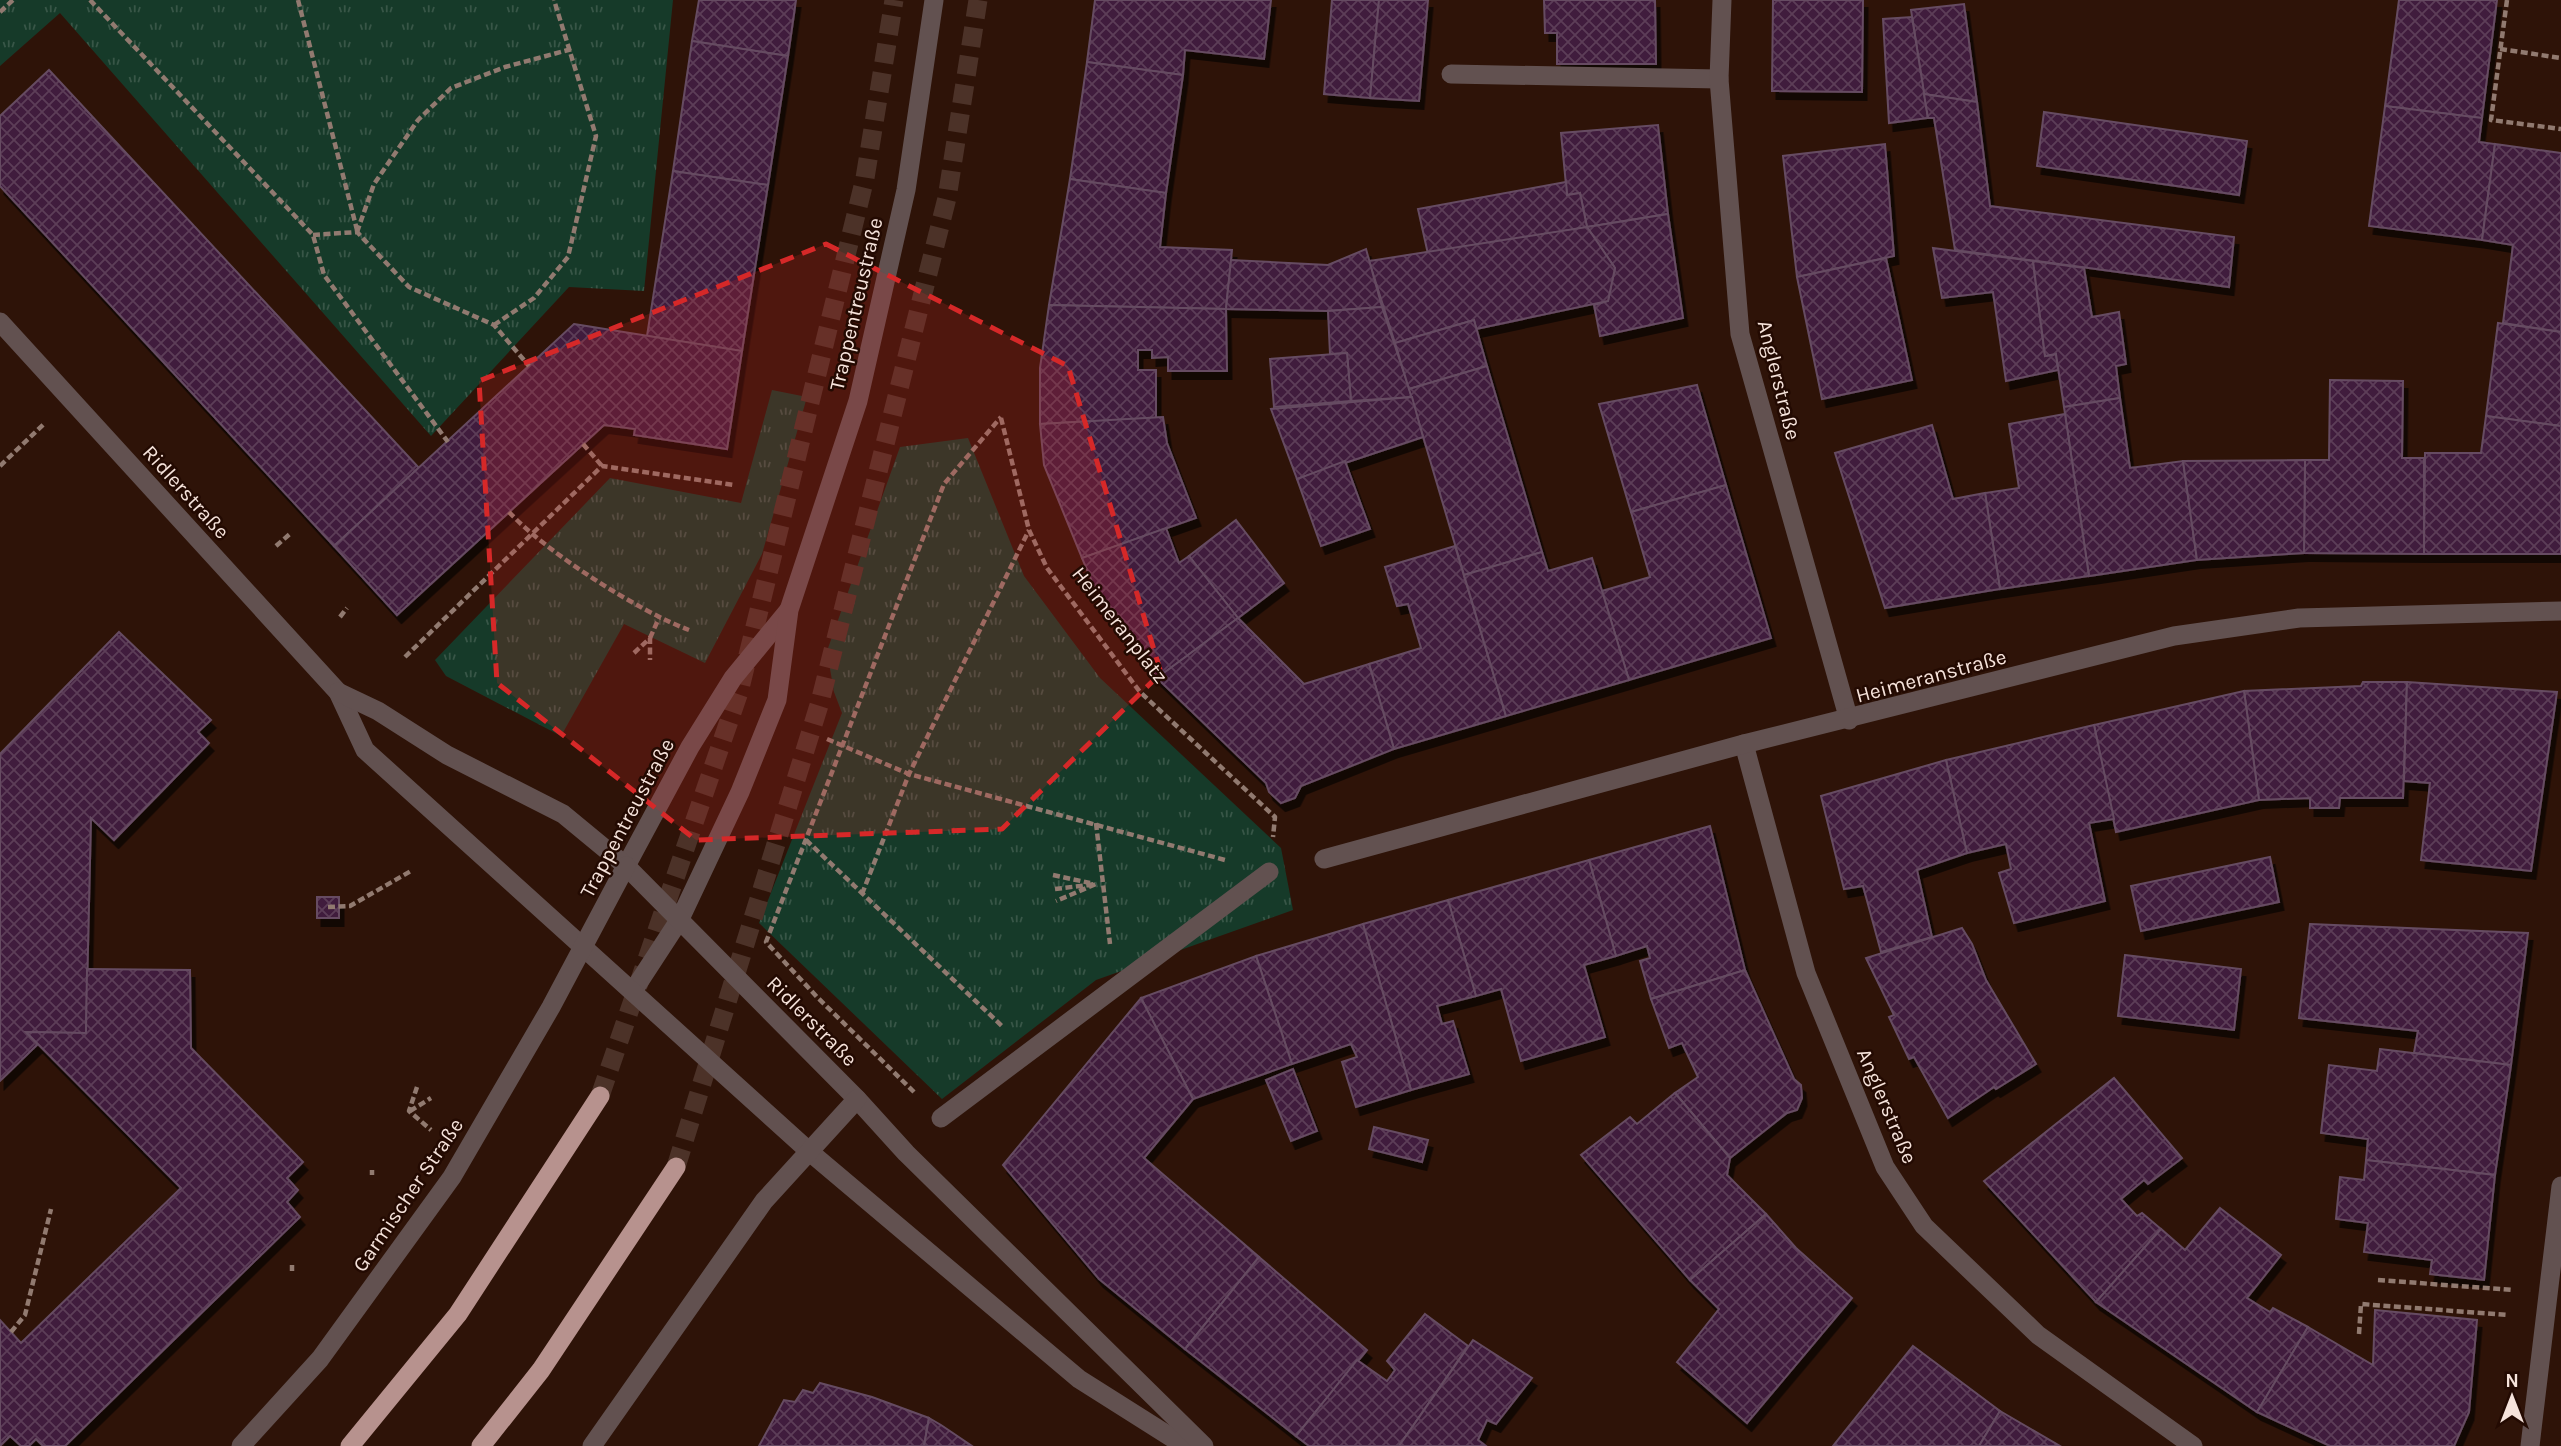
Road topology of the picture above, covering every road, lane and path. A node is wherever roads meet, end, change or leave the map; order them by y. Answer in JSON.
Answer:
{"nodes":[{"id":1,"x":13,"y":0,"type":"edge"},
{"id":2,"x":90,"y":0,"type":"edge"},
{"id":3,"x":298,"y":0,"type":"edge"},
{"id":4,"x":554,"y":0,"type":"edge"},
{"id":5,"x":934,"y":0,"type":"edge"},
{"id":6,"x":1723,"y":0,"type":"edge"},
{"id":7,"x":2507,"y":0,"type":"edge"},
{"id":8,"x":0,"y":12,"type":"edge"},
{"id":9,"x":572,"y":49,"type":"junction"},
{"id":10,"x":2500,"y":49,"type":"junction"},
{"id":11,"x":2561,"y":58,"type":"edge"},
{"id":12,"x":1451,"y":74,"type":"dead end"},
{"id":13,"x":1719,"y":79,"type":"junction"},
{"id":14,"x":2561,"y":130,"type":"edge"},
{"id":15,"x":357,"y":232,"type":"junction"},
{"id":16,"x":313,"y":235,"type":"junction"},
{"id":17,"x":0,"y":322,"type":"edge"},
{"id":18,"x":494,"y":325,"type":"junction"},
{"id":19,"x":529,"y":366,"type":"dead end"},
{"id":20,"x":448,"y":442,"type":"dead end"},
{"id":21,"x":583,"y":444,"type":"dead end"},
{"id":22,"x":14,"y":451,"type":"dead end"},
{"id":23,"x":0,"y":466,"type":"edge"},
{"id":24,"x":602,"y":466,"type":"junction"},
{"id":25,"x":734,"y":485,"type":"dead end"},
{"id":26,"x":509,"y":512,"type":"dead end"},
{"id":27,"x":1029,"y":530,"type":"junction"},
{"id":28,"x":290,"y":533,"type":"dead end"},
{"id":29,"x":529,"y":534,"type":"junction"},
{"id":30,"x":276,"y":545,"type":"dead end"},
{"id":31,"x":347,"y":608,"type":"dead end"},
{"id":32,"x":789,"y":610,"type":"junction"},
{"id":33,"x":2561,"y":611,"type":"edge"},
{"id":34,"x":341,"y":617,"type":"dead end"},
{"id":35,"x":659,"y":618,"type":"junction"},
{"id":36,"x":690,"y":629,"type":"dead end"},
{"id":37,"x":650,"y":638,"type":"junction"},
{"id":38,"x":634,"y":653,"type":"dead end"},
{"id":39,"x":405,"y":657,"type":"dead end"},
{"id":40,"x":650,"y":660,"type":"dead end"},
{"id":41,"x":338,"y":692,"type":"junction"},
{"id":42,"x":1849,"y":720,"type":"junction"},
{"id":43,"x":827,"y":739,"type":"dead end"},
{"id":44,"x":844,"y":744,"type":"junction"},
{"id":45,"x":1744,"y":744,"type":"junction"},
{"id":46,"x":909,"y":774,"type":"junction"},
{"id":47,"x":1275,"y":817,"type":"dead end"},
{"id":48,"x":1096,"y":823,"type":"junction"},
{"id":49,"x":805,"y":840,"type":"junction"},
{"id":50,"x":1324,"y":859,"type":"dead end"},
{"id":51,"x":626,"y":866,"type":"junction"},
{"id":52,"x":411,"y":870,"type":"dead end"},
{"id":53,"x":1269,"y":872,"type":"joint"},
{"id":54,"x":1053,"y":875,"type":"dead end"},
{"id":55,"x":1096,"y":884,"type":"junction"},
{"id":56,"x":1103,"y":884,"type":"junction"},
{"id":57,"x":1055,"y":888,"type":"dead end"},
{"id":58,"x":862,"y":894,"type":"junction"},
{"id":59,"x":1056,"y":901,"type":"dead end"},
{"id":60,"x":328,"y":907,"type":"dead end"},
{"id":61,"x":680,"y":919,"type":"junction"},
{"id":62,"x":583,"y":948,"type":"junction"},
{"id":63,"x":1115,"y":986,"type":"junction"},
{"id":64,"x":633,"y":991,"type":"junction"},
{"id":65,"x":1029,"y":1051,"type":"junction"},
{"id":66,"x":417,"y":1087,"type":"dead end"},
{"id":67,"x":600,"y":1096,"type":"tunnel mouth"},
{"id":68,"x":431,"y":1098,"type":"dead end"},
{"id":69,"x":857,"y":1099,"type":"junction"},
{"id":70,"x":409,"y":1111,"type":"junction"},
{"id":71,"x":941,"y":1118,"type":"joint"},
{"id":72,"x":431,"y":1130,"type":"dead end"},
{"id":73,"x":811,"y":1153,"type":"junction"},
{"id":74,"x":676,"y":1167,"type":"tunnel mouth"},
{"id":75,"x":2561,"y":1186,"type":"edge"},
{"id":76,"x":51,"y":1209,"type":"dead end"},
{"id":77,"x":2378,"y":1280,"type":"dead end"},
{"id":78,"x":2479,"y":1287,"type":"dead end"},
{"id":79,"x":2477,"y":1312,"type":"dead end"},
{"id":80,"x":11,"y":1332,"type":"dead end"},
{"id":81,"x":2359,"y":1334,"type":"dead end"},
{"id":82,"x":241,"y":1446,"type":"edge"},
{"id":83,"x":350,"y":1446,"type":"edge"},
{"id":84,"x":481,"y":1446,"type":"edge"},
{"id":85,"x":592,"y":1446,"type":"edge"},
{"id":86,"x":1185,"y":1446,"type":"edge"},
{"id":87,"x":1204,"y":1446,"type":"edge"},
{"id":88,"x":2193,"y":1446,"type":"edge"},
{"id":89,"x":2530,"y":1446,"type":"edge"}],
"edges":[{"from":1,"to":8,"type":"path"},
{"from":2,"to":16,"type":"path"},
{"from":3,"to":15,"type":"path"},
{"from":4,"to":9,"type":"path"},
{"from":5,"to":32,"type":"street","name":"Trappentreustraße"},
{"from":6,"to":13,"type":"street","name":"Anglerstraße"},
{"from":7,"to":10,"type":"path"},
{"from":9,"to":15,"type":"path"},
{"from":9,"to":18,"type":"path"},
{"from":10,"to":11,"type":"path"},
{"from":10,"to":14,"type":"path"},
{"from":12,"to":13,"type":"street"},
{"from":13,"to":42,"type":"street","name":"Anglerstraße"},
{"from":15,"to":16,"type":"path"},
{"from":15,"to":18,"type":"path"},
{"from":16,"to":20,"type":"path"},
{"from":17,"to":41,"type":"street","name":"Ridlerstraße"},
{"from":18,"to":19,"type":"path"},
{"from":21,"to":24,"type":"path"},
{"from":22,"to":23,"type":"path"},
{"from":24,"to":25,"type":"path"},
{"from":24,"to":29,"type":"path"},
{"from":26,"to":29,"type":"path"},
{"from":27,"to":44,"type":"path","name":"Heimeranplatz"},
{"from":27,"to":46,"type":"path"},
{"from":27,"to":47,"type":"path","name":"Heimeranplatz"},
{"from":28,"to":30,"type":"path"},
{"from":29,"to":35,"type":"path"},
{"from":29,"to":39,"type":"path"},
{"from":31,"to":34,"type":"path"},
{"from":32,"to":51,"type":"street","name":"Trappentreustraße"},
{"from":32,"to":61,"type":"street","name":"Trappentreustraße"},
{"from":33,"to":42,"type":"street","name":"Heimeranstraße"},
{"from":35,"to":36,"type":"path"},
{"from":35,"to":37,"type":"path"},
{"from":37,"to":38,"type":"path"},
{"from":37,"to":40,"type":"path"},
{"from":41,"to":51,"type":"street","name":"Ridlerstraße"},
{"from":41,"to":62,"type":"street","name":"Ridlerstraße"},
{"from":42,"to":45,"type":"street","name":"Heimeranstraße"},
{"from":43,"to":44,"type":"path"},
{"from":44,"to":46,"type":"path"},
{"from":44,"to":49,"type":"path"},
{"from":45,"to":50,"type":"street","name":"Heimeranstraße"},
{"from":45,"to":88,"type":"street","name":"Anglerstraße"},
{"from":46,"to":48,"type":"path"},
{"from":46,"to":58,"type":"path"},
{"from":48,"to":53,"type":"path"},
{"from":48,"to":56,"type":"path"},
{"from":49,"to":58,"type":"path"},
{"from":49,"to":71,"type":"path"},
{"from":51,"to":61,"type":"street","name":"Ridlerstraße"},
{"from":51,"to":62,"type":"street","name":"Trappentreustraße"},
{"from":52,"to":60,"type":"path"},
{"from":53,"to":63,"type":"street"},
{"from":54,"to":55,"type":"path"},
{"from":55,"to":56,"type":"path"},
{"from":55,"to":57,"type":"path"},
{"from":55,"to":59,"type":"path"},
{"from":56,"to":63,"type":"path"},
{"from":58,"to":65,"type":"path"},
{"from":61,"to":64,"type":"street","name":"Trappentreustraße"},
{"from":61,"to":69,"type":"street","name":"Ridlerstraße"},
{"from":62,"to":64,"type":"street","name":"Ridlerstraße"},
{"from":62,"to":82,"type":"street","name":"Garmischer Straße"},
{"from":63,"to":65,"type":"street"},
{"from":64,"to":73,"type":"street","name":"Ridlerstraße"},
{"from":65,"to":71,"type":"street"},
{"from":66,"to":70,"type":"path"},
{"from":67,"to":83,"type":"highway"},
{"from":68,"to":70,"type":"path"},
{"from":69,"to":73,"type":"street"},
{"from":69,"to":87,"type":"street","name":"Ridlerstraße"},
{"from":70,"to":72,"type":"path"},
{"from":73,"to":85,"type":"street"},
{"from":73,"to":86,"type":"street","name":"Ridlerstraße"},
{"from":74,"to":84,"type":"highway"},
{"from":75,"to":89,"type":"street"},
{"from":76,"to":80,"type":"path"},
{"from":77,"to":78,"type":"path"},
{"from":79,"to":81,"type":"path"}]}
